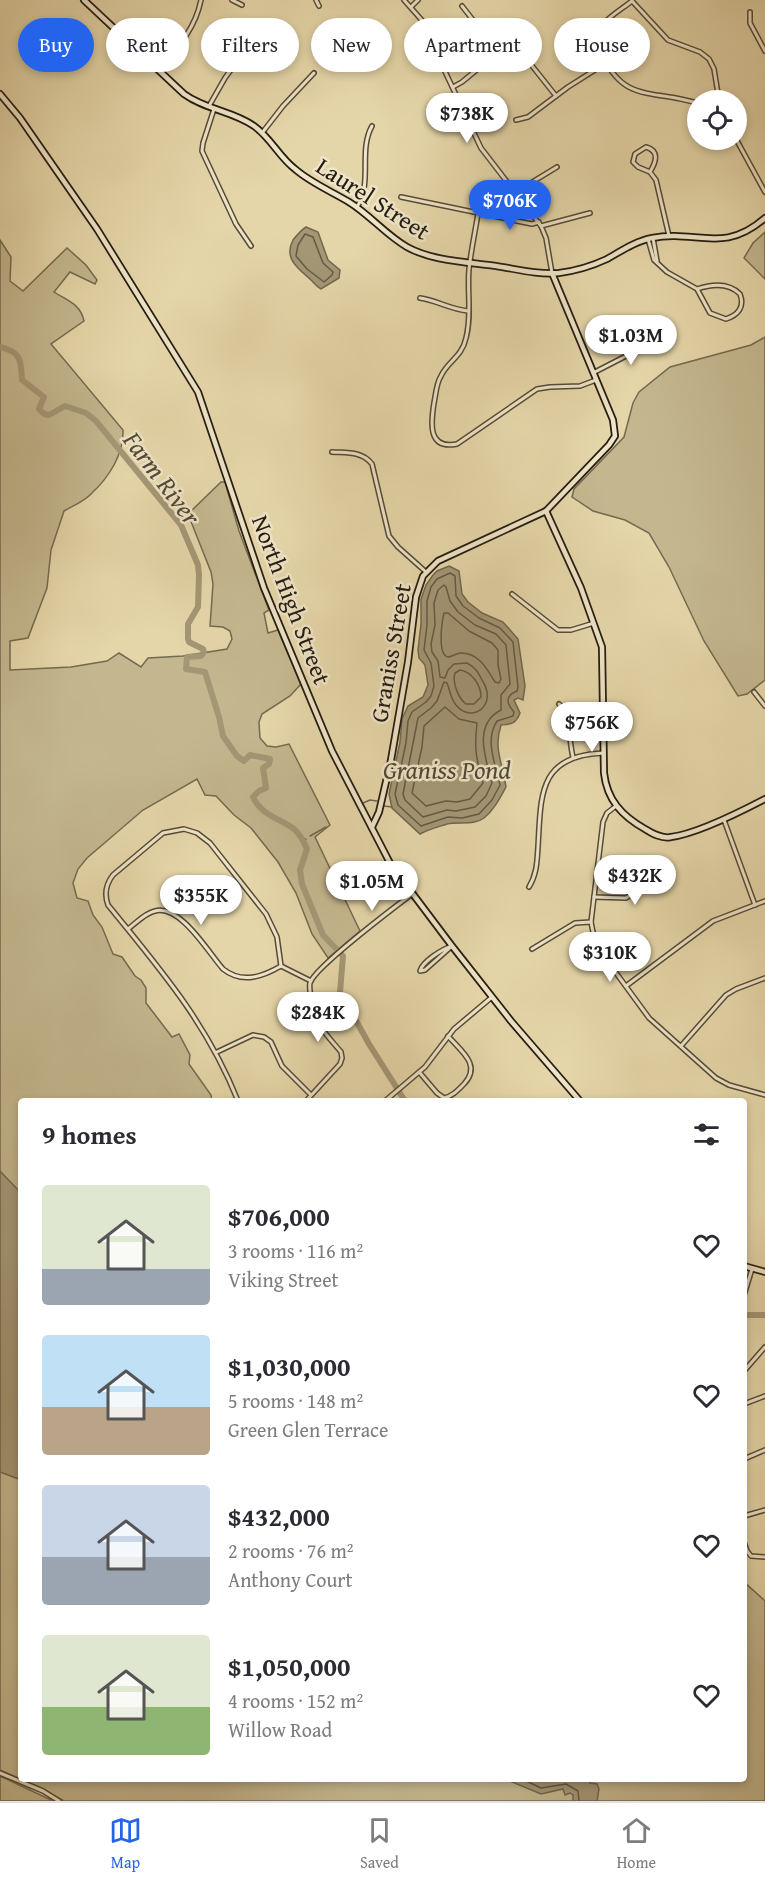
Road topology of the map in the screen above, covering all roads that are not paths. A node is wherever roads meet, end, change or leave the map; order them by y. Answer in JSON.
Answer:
{"nodes":[{"id":1,"x":84,"y":0,"type":"edge"},
{"id":2,"x":201,"y":0,"type":"edge"},
{"id":3,"x":232,"y":0,"type":"edge"},
{"id":4,"x":316,"y":0,"type":"edge"},
{"id":5,"x":404,"y":0,"type":"edge"},
{"id":6,"x":418,"y":0,"type":"edge"},
{"id":7,"x":632,"y":1,"type":"edge"},
{"id":8,"x":242,"y":5,"type":"dead end"},
{"id":9,"x":319,"y":6,"type":"dead end"},
{"id":10,"x":462,"y":6,"type":"dead end"},
{"id":11,"x":411,"y":7,"type":"junction"},
{"id":12,"x":750,"y":12,"type":"dead end"},
{"id":13,"x":471,"y":18,"type":"edge"},
{"id":14,"x":612,"y":18,"type":"edge"},
{"id":15,"x":106,"y":21,"type":"edge"},
{"id":16,"x":189,"y":32,"type":"edge"},
{"id":17,"x":765,"y":51,"type":"edge"},
{"id":18,"x":160,"y":72,"type":"edge"},
{"id":19,"x":229,"y":72,"type":"edge"},
{"id":20,"x":474,"y":72,"type":"edge"},
{"id":21,"x":537,"y":72,"type":"edge"},
{"id":22,"x":592,"y":72,"type":"edge"},
{"id":23,"x":613,"y":72,"type":"edge"},
{"id":24,"x":314,"y":73,"type":"dead end"},
{"id":25,"x":453,"y":87,"type":"junction"},
{"id":26,"x":717,"y":90,"type":"edge"},
{"id":27,"x":0,"y":94,"type":"edge"},
{"id":28,"x":556,"y":96,"type":"junction"},
{"id":29,"x":687,"y":101,"type":"edge"},
{"id":30,"x":211,"y":109,"type":"junction"},
{"id":31,"x":516,"y":120,"type":"dead end"},
{"id":32,"x":372,"y":126,"type":"dead end"},
{"id":33,"x":262,"y":133,"type":"junction"},
{"id":34,"x":742,"y":150,"type":"edge"},
{"id":35,"x":557,"y":167,"type":"dead end"},
{"id":36,"x":650,"y":172,"type":"junction"},
{"id":37,"x":516,"y":192,"type":"junction"},
{"id":38,"x":765,"y":192,"type":"edge"},
{"id":39,"x":401,"y":198,"type":"dead end"},
{"id":40,"x":357,"y":207,"type":"junction"},
{"id":41,"x":590,"y":213,"type":"dead end"},
{"id":42,"x":478,"y":214,"type":"junction"},
{"id":43,"x":765,"y":218,"type":"edge"},
{"id":44,"x":540,"y":224,"type":"junction"},
{"id":45,"x":669,"y":236,"type":"junction"},
{"id":46,"x":650,"y":238,"type":"junction"},
{"id":47,"x":251,"y":246,"type":"dead end"},
{"id":48,"x":470,"y":262,"type":"junction"},
{"id":49,"x":552,"y":273,"type":"junction"},
{"id":50,"x":697,"y":289,"type":"junction"},
{"id":51,"x":420,"y":298,"type":"dead end"},
{"id":52,"x":468,"y":311,"type":"junction"},
{"id":53,"x":659,"y":339,"type":"dead end"},
{"id":54,"x":593,"y":373,"type":"junction"},
{"id":55,"x":596,"y":380,"type":"junction"},
{"id":56,"x":332,"y":452,"type":"dead end"},
{"id":57,"x":546,"y":511,"type":"junction"},
{"id":58,"x":426,"y":572,"type":"junction"},
{"id":59,"x":512,"y":594,"type":"dead end"},
{"id":60,"x":594,"y":623,"type":"junction"},
{"id":61,"x":754,"y":692,"type":"dead end"},
{"id":62,"x":559,"y":704,"type":"dead end"},
{"id":63,"x":765,"y":706,"type":"edge"},
{"id":64,"x":604,"y":753,"type":"junction"},
{"id":65,"x":573,"y":757,"type":"junction"},
{"id":66,"x":765,"y":799,"type":"edge"},
{"id":67,"x":616,"y":806,"type":"junction"},
{"id":68,"x":723,"y":818,"type":"junction"},
{"id":69,"x":372,"y":827,"type":"junction"},
{"id":70,"x":670,"y":876,"type":"dead end"},
{"id":71,"x":529,"y":887,"type":"dead end"},
{"id":72,"x":412,"y":894,"type":"junction"},
{"id":73,"x":594,"y":897,"type":"junction"},
{"id":74,"x":765,"y":901,"type":"edge"},
{"id":75,"x":755,"y":905,"type":"junction"},
{"id":76,"x":591,"y":922,"type":"junction"},
{"id":77,"x":128,"y":929,"type":"junction"},
{"id":78,"x":452,"y":946,"type":"junction"},
{"id":79,"x":532,"y":949,"type":"dead end"},
{"id":80,"x":281,"y":966,"type":"junction"},
{"id":81,"x":765,"y":978,"type":"edge"},
{"id":82,"x":311,"y":981,"type":"junction"},
{"id":83,"x":626,"y":986,"type":"junction"},
{"id":84,"x":492,"y":997,"type":"junction"},
{"id":85,"x":448,"y":1035,"type":"junction"},
{"id":86,"x":681,"y":1046,"type":"junction"},
{"id":87,"x":217,"y":1052,"type":"junction"},
{"id":88,"x":420,"y":1073,"type":"junction"},
{"id":89,"x":311,"y":1095,"type":"junction"},
{"id":90,"x":765,"y":1095,"type":"edge"},
{"id":91,"x":237,"y":1098,"type":"edge"},
{"id":92,"x":308,"y":1098,"type":"edge"},
{"id":93,"x":389,"y":1098,"type":"edge"},
{"id":94,"x":577,"y":1098,"type":"edge"},
{"id":95,"x":747,"y":1267,"type":"edge"},
{"id":96,"x":752,"y":1269,"type":"junction"},
{"id":97,"x":765,"y":1272,"type":"edge"},
{"id":98,"x":747,"y":1285,"type":"edge"},
{"id":99,"x":765,"y":1347,"type":"edge"},
{"id":100,"x":747,"y":1368,"type":"edge"},
{"id":101,"x":765,"y":1396,"type":"edge"},
{"id":102,"x":747,"y":1403,"type":"edge"},
{"id":103,"x":765,"y":1450,"type":"edge"},
{"id":104,"x":747,"y":1458,"type":"edge"},
{"id":105,"x":765,"y":1509,"type":"edge"},
{"id":106,"x":747,"y":1515,"type":"edge"},
{"id":107,"x":747,"y":1551,"type":"edge"},
{"id":108,"x":765,"y":1557,"type":"edge"},
{"id":109,"x":0,"y":1773,"type":"edge"},
{"id":110,"x":18,"y":1781,"type":"edge"},
{"id":111,"x":22,"y":1782,"type":"edge"},
{"id":112,"x":59,"y":1801,"type":"edge"}],
"edges":[{"from":1,"to":15,"type":"street","name":"Laurel Street"},
{"from":2,"to":16,"type":"street"},
{"from":3,"to":8,"type":"street"},
{"from":4,"to":9,"type":"street"},
{"from":5,"to":11,"type":"street"},
{"from":6,"to":11,"type":"street"},
{"from":7,"to":14,"type":"street"},
{"from":7,"to":26,"type":"street"},
{"from":10,"to":13,"type":"street"},
{"from":11,"to":25,"type":"street"},
{"from":12,"to":17,"type":"street"},
{"from":18,"to":30,"type":"street","name":"Laurel Street"},
{"from":19,"to":30,"type":"street"},
{"from":20,"to":25,"type":"street"},
{"from":21,"to":28,"type":"street"},
{"from":22,"to":28,"type":"street"},
{"from":23,"to":29,"type":"street"},
{"from":24,"to":33,"type":"street"},
{"from":25,"to":37,"type":"street"},
{"from":27,"to":69,"type":"street","name":"North High Street"},
{"from":28,"to":31,"type":"street"},
{"from":30,"to":33,"type":"street","name":"Laurel Street"},
{"from":30,"to":47,"type":"street"},
{"from":32,"to":40,"type":"street"},
{"from":33,"to":40,"type":"street","name":"Laurel Street"},
{"from":34,"to":38,"type":"street"},
{"from":35,"to":37,"type":"street"},
{"from":36,"to":36,"type":"street"},
{"from":36,"to":45,"type":"street"},
{"from":37,"to":44,"type":"street"},
{"from":39,"to":42,"type":"street"},
{"from":40,"to":48,"type":"street","name":"Laurel Street"},
{"from":41,"to":44,"type":"street"},
{"from":42,"to":44,"type":"street"},
{"from":42,"to":48,"type":"street"},
{"from":43,"to":45,"type":"street","name":"Laurel Street"},
{"from":44,"to":49,"type":"street"},
{"from":45,"to":46,"type":"street","name":"Laurel Street"},
{"from":46,"to":49,"type":"street","name":"Laurel Street"},
{"from":46,"to":50,"type":"street"},
{"from":48,"to":49,"type":"street","name":"Laurel Street"},
{"from":48,"to":52,"type":"street"},
{"from":49,"to":54,"type":"street","name":"Graniss Street"},
{"from":50,"to":50,"type":"street"},
{"from":51,"to":52,"type":"street"},
{"from":52,"to":55,"type":"street"},
{"from":53,"to":54,"type":"street"},
{"from":54,"to":55,"type":"street","name":"Graniss Street"},
{"from":55,"to":57,"type":"street","name":"Graniss Street"},
{"from":56,"to":58,"type":"street"},
{"from":57,"to":58,"type":"street","name":"Graniss Street"},
{"from":57,"to":60,"type":"street"},
{"from":58,"to":69,"type":"street","name":"Graniss Street"},
{"from":59,"to":60,"type":"street"},
{"from":60,"to":64,"type":"street"},
{"from":61,"to":63,"type":"street"},
{"from":62,"to":65,"type":"street"},
{"from":64,"to":65,"type":"street"},
{"from":64,"to":67,"type":"street"},
{"from":65,"to":71,"type":"street"},
{"from":66,"to":68,"type":"street"},
{"from":67,"to":68,"type":"street"},
{"from":67,"to":73,"type":"street"},
{"from":68,"to":75,"type":"street"},
{"from":69,"to":72,"type":"street","name":"North High Street"},
{"from":70,"to":73,"type":"street"},
{"from":72,"to":78,"type":"street","name":"North High Street"},
{"from":72,"to":82,"type":"street"},
{"from":73,"to":76,"type":"street"},
{"from":74,"to":75,"type":"street"},
{"from":75,"to":83,"type":"street"},
{"from":76,"to":79,"type":"street"},
{"from":76,"to":83,"type":"street"},
{"from":77,"to":80,"type":"street"},
{"from":77,"to":80,"type":"street"},
{"from":77,"to":87,"type":"street"},
{"from":78,"to":78,"type":"street"},
{"from":78,"to":84,"type":"street","name":"North High Street"},
{"from":80,"to":82,"type":"street"},
{"from":81,"to":86,"type":"street"},
{"from":82,"to":89,"type":"street"},
{"from":83,"to":86,"type":"street"},
{"from":84,"to":85,"type":"street"},
{"from":84,"to":94,"type":"street","name":"North High Street"},
{"from":85,"to":88,"type":"street"},
{"from":85,"to":88,"type":"street"},
{"from":86,"to":90,"type":"street"},
{"from":87,"to":89,"type":"street"},
{"from":87,"to":91,"type":"street"},
{"from":88,"to":93,"type":"street"},
{"from":89,"to":92,"type":"street"},
{"from":95,"to":96,"type":"street"},
{"from":96,"to":97,"type":"street"},
{"from":96,"to":98,"type":"street"},
{"from":99,"to":100,"type":"street"},
{"from":101,"to":102,"type":"street"},
{"from":103,"to":104,"type":"street"},
{"from":105,"to":106,"type":"street"},
{"from":107,"to":108,"type":"street"},
{"from":109,"to":110,"type":"street"},
{"from":111,"to":112,"type":"street"}]}
